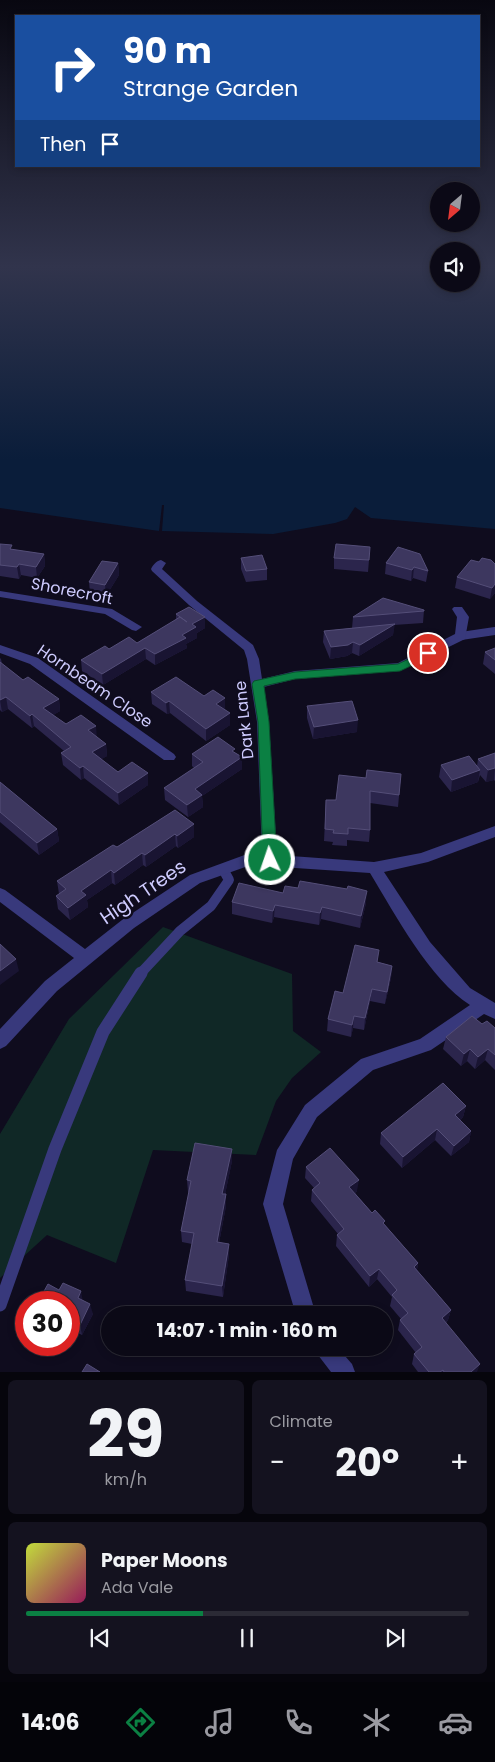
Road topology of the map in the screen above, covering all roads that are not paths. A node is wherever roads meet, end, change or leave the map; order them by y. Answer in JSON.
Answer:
{"nodes":[{"id":1,"x":161,"y":563,"type":"dead end"},
{"id":2,"x":0,"y":595,"type":"edge"},
{"id":3,"x":458,"y":609,"type":"dead end"},
{"id":4,"x":136,"y":627,"type":"dead end"},
{"id":5,"x":495,"y":631,"type":"edge"},
{"id":6,"x":461,"y":636,"type":"junction"},
{"id":7,"x":0,"y":649,"type":"edge"},
{"id":8,"x":258,"y":684,"type":"junction"},
{"id":9,"x":169,"y":757,"type":"dead end"},
{"id":10,"x":495,"y":832,"type":"edge"},
{"id":11,"x":270,"y":860,"type":"junction"},
{"id":12,"x":374,"y":868,"type":"junction"},
{"id":13,"x":223,"y":869,"type":"junction"},
{"id":14,"x":0,"y":894,"type":"edge"},
{"id":15,"x":85,"y":958,"type":"junction"},
{"id":16,"x":490,"y":1008,"type":"edge"},
{"id":17,"x":0,"y":1041,"type":"edge"},
{"id":18,"x":0,"y":1305,"type":"edge"},
{"id":19,"x":304,"y":1306,"type":"edge"},
{"id":20,"x":331,"y":1356,"type":"edge"},
{"id":21,"x":344,"y":1372,"type":"edge"}],
"edges":[{"from":1,"to":8,"type":"street","name":"Dark Lane"},
{"from":2,"to":4,"type":"street","name":"Shorecroft"},
{"from":3,"to":6,"type":"street"},
{"from":5,"to":6,"type":"lane"},
{"from":6,"to":8,"type":"street"},
{"from":7,"to":9,"type":"street","name":"Hornbeam Close"},
{"from":8,"to":11,"type":"street","name":"Dark Lane"},
{"from":10,"to":12,"type":"street","name":"High Trees"},
{"from":11,"to":12,"type":"street","name":"High Trees"},
{"from":11,"to":13,"type":"street","name":"High Trees"},
{"from":12,"to":16,"type":"street"},
{"from":13,"to":15,"type":"street","name":"High Trees"},
{"from":13,"to":18,"type":"lane"},
{"from":14,"to":15,"type":"street"},
{"from":15,"to":17,"type":"street","name":"High Trees"},
{"from":16,"to":19,"type":"street"},
{"from":20,"to":21,"type":"street"}]}
